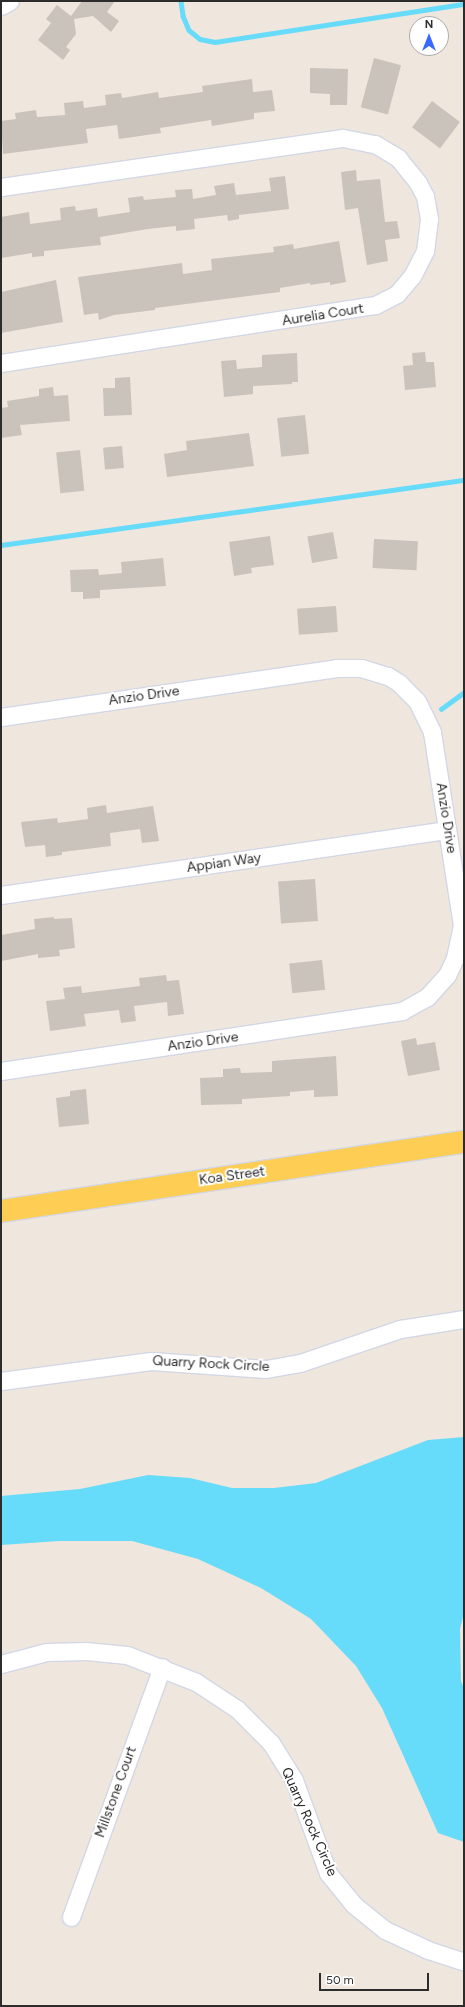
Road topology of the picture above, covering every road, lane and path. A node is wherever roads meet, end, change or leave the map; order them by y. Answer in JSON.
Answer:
{"nodes":[{"id":1,"x":10,"y":1,"type":"edge"},
{"id":2,"x":1,"y":6,"type":"edge"},
{"id":3,"x":1,"y":187,"type":"edge"},
{"id":4,"x":1,"y":363,"type":"edge"},
{"id":5,"x":1,"y":717,"type":"edge"},
{"id":6,"x":447,"y":830,"type":"junction"},
{"id":7,"x":1,"y":895,"type":"edge"},
{"id":8,"x":1,"y":1072,"type":"edge"},
{"id":9,"x":464,"y":1142,"type":"edge"},
{"id":10,"x":1,"y":1211,"type":"edge"},
{"id":11,"x":464,"y":1319,"type":"edge"},
{"id":12,"x":1,"y":1381,"type":"edge"},
{"id":13,"x":1,"y":1664,"type":"edge"},
{"id":14,"x":162,"y":1667,"type":"junction"},
{"id":15,"x":71,"y":1917,"type":"dead end"},
{"id":16,"x":464,"y":1962,"type":"edge"}],
"edges":[{"from":1,"to":2,"type":"street"},
{"from":3,"to":4,"type":"street","name":"Aurelia Court"},
{"from":5,"to":6,"type":"street","name":"Anzio Drive"},
{"from":6,"to":7,"type":"street","name":"Appian Way"},
{"from":6,"to":8,"type":"street","name":"Anzio Drive"},
{"from":9,"to":10,"type":"main road","name":"Koa Street"},
{"from":11,"to":12,"type":"street","name":"Quarry Rock Circle"},
{"from":13,"to":14,"type":"street","name":"Quarry Rock Circle"},
{"from":14,"to":15,"type":"street","name":"Millstone Court"},
{"from":14,"to":16,"type":"street","name":"Quarry Rock Circle"}]}
